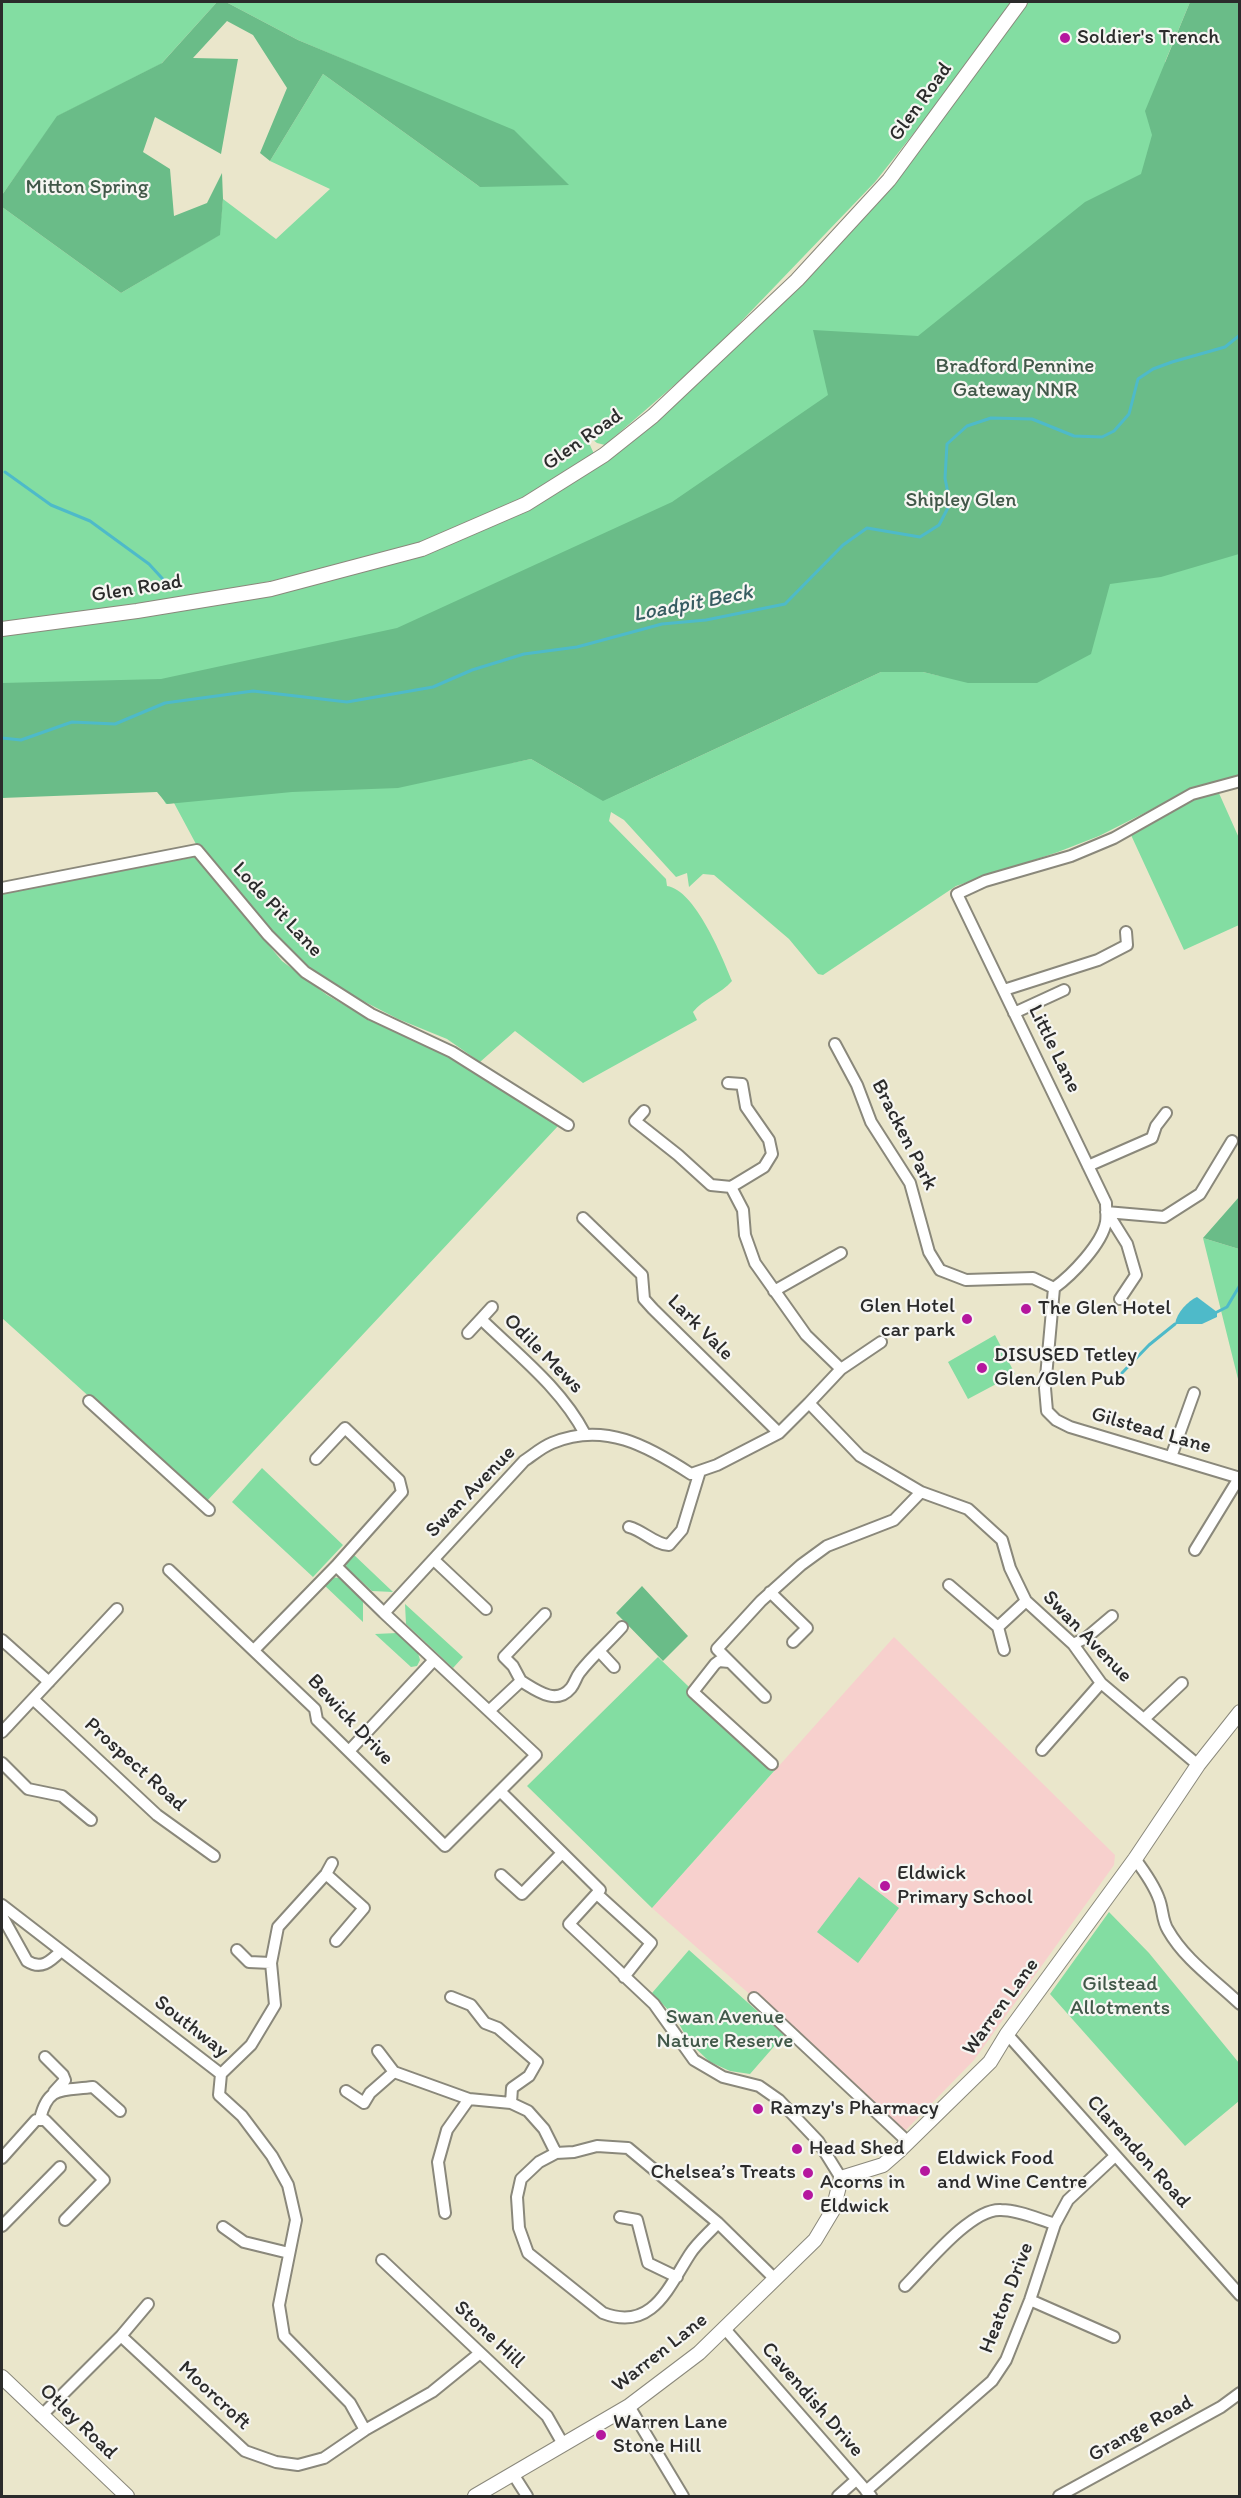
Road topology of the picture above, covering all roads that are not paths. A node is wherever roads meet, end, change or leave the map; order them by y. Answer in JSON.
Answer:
{"nodes":[{"id":1,"x":1020,"y":2,"type":"edge"},
{"id":2,"x":2,"y":629,"type":"edge"},
{"id":3,"x":1239,"y":781,"type":"edge"},
{"id":4,"x":2,"y":888,"type":"edge"},
{"id":5,"x":1126,"y":932,"type":"dead end"},
{"id":6,"x":1004,"y":990,"type":"junction"},
{"id":7,"x":1064,"y":990,"type":"dead end"},
{"id":8,"x":1014,"y":1013,"type":"junction"},
{"id":9,"x":835,"y":1044,"type":"dead end"},
{"id":10,"x":728,"y":1083,"type":"dead end"},
{"id":11,"x":644,"y":1111,"type":"dead end"},
{"id":12,"x":1166,"y":1113,"type":"dead end"},
{"id":13,"x":568,"y":1125,"type":"dead end"},
{"id":14,"x":1232,"y":1141,"type":"dead end"},
{"id":15,"x":1088,"y":1166,"type":"junction"},
{"id":16,"x":731,"y":1187,"type":"junction"},
{"id":17,"x":1106,"y":1212,"type":"junction"},
{"id":18,"x":583,"y":1218,"type":"dead end"},
{"id":19,"x":841,"y":1253,"type":"dead end"},
{"id":20,"x":1054,"y":1288,"type":"junction"},
{"id":21,"x":774,"y":1291,"type":"junction"},
{"id":22,"x":1120,"y":1299,"type":"dead end"},
{"id":23,"x":492,"y":1307,"type":"dead end"},
{"id":24,"x":481,"y":1319,"type":"junction"},
{"id":25,"x":468,"y":1333,"type":"dead end"},
{"id":26,"x":881,"y":1342,"type":"dead end"},
{"id":27,"x":841,"y":1369,"type":"junction"},
{"id":28,"x":1194,"y":1393,"type":"dead end"},
{"id":29,"x":89,"y":1401,"type":"dead end"},
{"id":30,"x":809,"y":1403,"type":"junction"},
{"id":31,"x":779,"y":1432,"type":"junction"},
{"id":32,"x":585,"y":1434,"type":"junction"},
{"id":33,"x":1171,"y":1457,"type":"junction"},
{"id":34,"x":316,"y":1459,"type":"dead end"},
{"id":35,"x":700,"y":1471,"type":"junction"},
{"id":36,"x":1239,"y":1478,"type":"edge"},
{"id":37,"x":921,"y":1492,"type":"junction"},
{"id":38,"x":209,"y":1510,"type":"dead end"},
{"id":39,"x":629,"y":1527,"type":"dead end"},
{"id":40,"x":1195,"y":1550,"type":"dead end"},
{"id":41,"x":434,"y":1560,"type":"junction"},
{"id":42,"x":336,"y":1566,"type":"junction"},
{"id":43,"x":169,"y":1570,"type":"dead end"},
{"id":44,"x":949,"y":1585,"type":"dead end"},
{"id":45,"x":770,"y":1592,"type":"junction"},
{"id":46,"x":1026,"y":1601,"type":"junction"},
{"id":47,"x":117,"y":1609,"type":"dead end"},
{"id":48,"x":486,"y":1609,"type":"dead end"},
{"id":49,"x":384,"y":1613,"type":"junction"},
{"id":50,"x":545,"y":1614,"type":"dead end"},
{"id":51,"x":1112,"y":1616,"type":"dead end"},
{"id":52,"x":622,"y":1627,"type":"dead end"},
{"id":53,"x":998,"y":1627,"type":"junction"},
{"id":54,"x":2,"y":1640,"type":"edge"},
{"id":55,"x":793,"y":1642,"type":"dead end"},
{"id":56,"x":1073,"y":1644,"type":"junction"},
{"id":57,"x":254,"y":1650,"type":"junction"},
{"id":58,"x":1004,"y":1650,"type":"dead end"},
{"id":59,"x":600,"y":1652,"type":"junction"},
{"id":60,"x":434,"y":1660,"type":"junction"},
{"id":61,"x":729,"y":1662,"type":"junction"},
{"id":62,"x":614,"y":1667,"type":"dead end"},
{"id":63,"x":521,"y":1681,"type":"junction"},
{"id":64,"x":49,"y":1682,"type":"junction"},
{"id":65,"x":1101,"y":1683,"type":"junction"},
{"id":66,"x":1182,"y":1683,"type":"dead end"},
{"id":67,"x":765,"y":1697,"type":"dead end"},
{"id":68,"x":33,"y":1699,"type":"junction"},
{"id":69,"x":490,"y":1710,"type":"junction"},
{"id":70,"x":1239,"y":1712,"type":"edge"},
{"id":71,"x":1144,"y":1719,"type":"junction"},
{"id":72,"x":2,"y":1732,"type":"edge"},
{"id":73,"x":350,"y":1750,"type":"junction"},
{"id":74,"x":1042,"y":1750,"type":"dead end"},
{"id":75,"x":2,"y":1763,"type":"edge"},
{"id":76,"x":772,"y":1764,"type":"dead end"},
{"id":77,"x":1198,"y":1765,"type":"junction"},
{"id":78,"x":500,"y":1791,"type":"junction"},
{"id":79,"x":91,"y":1820,"type":"dead end"},
{"id":80,"x":562,"y":1853,"type":"junction"},
{"id":81,"x":214,"y":1856,"type":"dead end"},
{"id":82,"x":1135,"y":1859,"type":"junction"},
{"id":83,"x":501,"y":1875,"type":"dead end"},
{"id":84,"x":597,"y":1894,"type":"junction"},
{"id":85,"x":2,"y":1905,"type":"edge"},
{"id":86,"x":2,"y":1917,"type":"edge"},
{"id":87,"x":336,"y":1941,"type":"dead end"},
{"id":88,"x":237,"y":1950,"type":"dead end"},
{"id":89,"x":60,"y":1951,"type":"junction"},
{"id":90,"x":272,"y":1963,"type":"junction"},
{"id":91,"x":624,"y":1977,"type":"junction"},
{"id":92,"x":451,"y":1997,"type":"dead end"},
{"id":93,"x":754,"y":1998,"type":"dead end"},
{"id":94,"x":1239,"y":2004,"type":"edge"},
{"id":95,"x":1007,"y":2034,"type":"junction"},
{"id":96,"x":378,"y":2051,"type":"dead end"},
{"id":97,"x":45,"y":2057,"type":"dead end"},
{"id":98,"x":394,"y":2072,"type":"junction"},
{"id":99,"x":221,"y":2074,"type":"junction"},
{"id":100,"x":346,"y":2091,"type":"dead end"},
{"id":101,"x":54,"y":2092,"type":"junction"},
{"id":102,"x":469,"y":2099,"type":"junction"},
{"id":103,"x":511,"y":2103,"type":"junction"},
{"id":104,"x":120,"y":2111,"type":"dead end"},
{"id":105,"x":40,"y":2119,"type":"junction"},
{"id":106,"x":908,"y":2142,"type":"junction"},
{"id":107,"x":556,"y":2153,"type":"junction"},
{"id":108,"x":1115,"y":2156,"type":"junction"},
{"id":109,"x":2,"y":2158,"type":"edge"},
{"id":110,"x":60,"y":2167,"type":"dead end"},
{"id":111,"x":841,"y":2178,"type":"junction"},
{"id":112,"x":445,"y":2213,"type":"dead end"},
{"id":113,"x":620,"y":2217,"type":"dead end"},
{"id":114,"x":65,"y":2220,"type":"dead end"},
{"id":115,"x":718,"y":2223,"type":"junction"},
{"id":116,"x":1055,"y":2224,"type":"junction"},
{"id":117,"x":2,"y":2226,"type":"edge"},
{"id":118,"x":224,"y":2227,"type":"dead end"},
{"id":119,"x":289,"y":2253,"type":"junction"},
{"id":120,"x":382,"y":2260,"type":"dead end"},
{"id":121,"x":677,"y":2277,"type":"junction"},
{"id":122,"x":775,"y":2279,"type":"junction"},
{"id":123,"x":905,"y":2286,"type":"dead end"},
{"id":124,"x":1239,"y":2295,"type":"edge"},
{"id":125,"x":1030,"y":2300,"type":"junction"},
{"id":126,"x":148,"y":2304,"type":"dead end"},
{"id":127,"x":725,"y":2329,"type":"junction"},
{"id":128,"x":121,"y":2336,"type":"junction"},
{"id":129,"x":1114,"y":2337,"type":"dead end"},
{"id":130,"x":480,"y":2353,"type":"junction"},
{"id":131,"x":2,"y":2377,"type":"edge"},
{"id":132,"x":1239,"y":2393,"type":"edge"},
{"id":133,"x":629,"y":2406,"type":"junction"},
{"id":134,"x":41,"y":2416,"type":"junction"},
{"id":135,"x":365,"y":2430,"type":"junction"},
{"id":136,"x":563,"y":2444,"type":"junction"},
{"id":137,"x":513,"y":2474,"type":"junction"},
{"id":138,"x":856,"y":2480,"type":"junction"},
{"id":139,"x":868,"y":2494,"type":"edge"},
{"id":140,"x":127,"y":2496,"type":"edge"},
{"id":141,"x":476,"y":2496,"type":"edge"},
{"id":142,"x":527,"y":2496,"type":"edge"},
{"id":143,"x":683,"y":2496,"type":"edge"},
{"id":144,"x":838,"y":2496,"type":"edge"},
{"id":145,"x":1059,"y":2496,"type":"edge"}],
"edges":[{"from":1,"to":2,"type":"street","name":"Glen Road"},
{"from":3,"to":6,"type":"street","name":"Little Lane"},
{"from":4,"to":13,"type":"street","name":"Lode Pit Lane"},
{"from":5,"to":6,"type":"street"},
{"from":6,"to":8,"type":"street","name":"Little Lane"},
{"from":7,"to":8,"type":"street"},
{"from":8,"to":15,"type":"street","name":"Little Lane"},
{"from":9,"to":20,"type":"street","name":"Bracken Park"},
{"from":10,"to":16,"type":"street"},
{"from":11,"to":16,"type":"street"},
{"from":12,"to":15,"type":"street"},
{"from":14,"to":17,"type":"street"},
{"from":15,"to":17,"type":"street","name":"Little Lane"},
{"from":16,"to":21,"type":"street"},
{"from":17,"to":20,"type":"street","name":"Little Lane"},
{"from":17,"to":22,"type":"street"},
{"from":18,"to":31,"type":"street","name":"Lark Vale"},
{"from":19,"to":21,"type":"street"},
{"from":20,"to":33,"type":"street","name":"Gilstead Lane"},
{"from":21,"to":27,"type":"street"},
{"from":23,"to":24,"type":"street"},
{"from":24,"to":25,"type":"street","name":"Odile Mews"},
{"from":24,"to":32,"type":"street","name":"Odile Mews"},
{"from":26,"to":27,"type":"street"},
{"from":27,"to":30,"type":"street"},
{"from":28,"to":33,"type":"street"},
{"from":29,"to":38,"type":"street"},
{"from":30,"to":31,"type":"street"},
{"from":30,"to":37,"type":"street","name":"Swan Avenue"},
{"from":31,"to":35,"type":"street"},
{"from":32,"to":35,"type":"street","name":"Swan Avenue"},
{"from":32,"to":41,"type":"street","name":"Swan Avenue"},
{"from":33,"to":36,"type":"street","name":"Gilstead Lane"},
{"from":34,"to":42,"type":"street"},
{"from":35,"to":39,"type":"street"},
{"from":36,"to":40,"type":"street"},
{"from":37,"to":45,"type":"street"},
{"from":37,"to":46,"type":"street","name":"Swan Avenue"},
{"from":41,"to":48,"type":"street"},
{"from":41,"to":49,"type":"street","name":"Swan Avenue"},
{"from":42,"to":49,"type":"street"},
{"from":42,"to":57,"type":"street"},
{"from":43,"to":57,"type":"street","name":"Bewick Drive"},
{"from":44,"to":53,"type":"street"},
{"from":45,"to":55,"type":"street"},
{"from":45,"to":61,"type":"street"},
{"from":46,"to":53,"type":"street"},
{"from":46,"to":56,"type":"street","name":"Swan Avenue"},
{"from":47,"to":64,"type":"street"},
{"from":49,"to":60,"type":"street"},
{"from":50,"to":63,"type":"street"},
{"from":51,"to":56,"type":"street"},
{"from":52,"to":59,"type":"street"},
{"from":53,"to":58,"type":"street"},
{"from":54,"to":64,"type":"street"},
{"from":56,"to":65,"type":"street","name":"Swan Avenue"},
{"from":57,"to":73,"type":"street","name":"Bewick Drive"},
{"from":59,"to":62,"type":"street"},
{"from":59,"to":63,"type":"street"},
{"from":60,"to":69,"type":"street"},
{"from":60,"to":73,"type":"street"},
{"from":61,"to":67,"type":"street"},
{"from":61,"to":76,"type":"street"},
{"from":63,"to":69,"type":"street"},
{"from":64,"to":68,"type":"street"},
{"from":65,"to":71,"type":"street","name":"Swan Avenue"},
{"from":65,"to":74,"type":"street"},
{"from":66,"to":71,"type":"street"},
{"from":68,"to":72,"type":"street"},
{"from":68,"to":81,"type":"street","name":"Prospect Road"},
{"from":69,"to":78,"type":"street"},
{"from":70,"to":77,"type":"street","name":"Warren Lane"},
{"from":71,"to":77,"type":"street","name":"Swan Avenue"},
{"from":73,"to":78,"type":"street","name":"Bewick Drive"},
{"from":75,"to":79,"type":"street"},
{"from":77,"to":82,"type":"street","name":"Warren Lane"},
{"from":78,"to":80,"type":"street"},
{"from":80,"to":83,"type":"street"},
{"from":80,"to":84,"type":"street"},
{"from":82,"to":94,"type":"street"},
{"from":82,"to":95,"type":"street","name":"Warren Lane"},
{"from":84,"to":91,"type":"street"},
{"from":84,"to":91,"type":"street"},
{"from":85,"to":89,"type":"street","name":"Southway"},
{"from":86,"to":89,"type":"street"},
{"from":87,"to":90,"type":"street"},
{"from":88,"to":90,"type":"street"},
{"from":89,"to":99,"type":"street","name":"Southway"},
{"from":90,"to":99,"type":"street"},
{"from":91,"to":111,"type":"street"},
{"from":92,"to":103,"type":"street"},
{"from":93,"to":106,"type":"street"},
{"from":95,"to":106,"type":"street","name":"Warren Lane"},
{"from":95,"to":108,"type":"street","name":"Clarendon Road"},
{"from":96,"to":98,"type":"street"},
{"from":97,"to":101,"type":"street"},
{"from":98,"to":100,"type":"street"},
{"from":98,"to":102,"type":"street"},
{"from":99,"to":119,"type":"street","name":"Southway"},
{"from":101,"to":104,"type":"street"},
{"from":101,"to":105,"type":"street"},
{"from":102,"to":103,"type":"street"},
{"from":102,"to":112,"type":"street"},
{"from":103,"to":107,"type":"street"},
{"from":105,"to":109,"type":"street"},
{"from":105,"to":114,"type":"street"},
{"from":106,"to":111,"type":"street","name":"Warren Lane"},
{"from":107,"to":115,"type":"street"},
{"from":107,"to":121,"type":"street"},
{"from":108,"to":116,"type":"street","name":"Heaton Drive"},
{"from":108,"to":124,"type":"street","name":"Clarendon Road"},
{"from":110,"to":117,"type":"street"},
{"from":111,"to":122,"type":"street","name":"Warren Lane"},
{"from":113,"to":121,"type":"street"},
{"from":115,"to":121,"type":"street"},
{"from":115,"to":122,"type":"street"},
{"from":116,"to":123,"type":"street"},
{"from":116,"to":125,"type":"street","name":"Heaton Drive"},
{"from":118,"to":119,"type":"street"},
{"from":119,"to":135,"type":"street","name":"Southway"},
{"from":120,"to":130,"type":"street","name":"Stone Hill"},
{"from":122,"to":127,"type":"street","name":"Warren Lane"},
{"from":125,"to":129,"type":"street"},
{"from":125,"to":139,"type":"street","name":"Heaton Drive"},
{"from":126,"to":128,"type":"street"},
{"from":127,"to":133,"type":"street","name":"Warren Lane"},
{"from":127,"to":138,"type":"street","name":"Cavendish Drive"},
{"from":128,"to":134,"type":"street"},
{"from":128,"to":135,"type":"street","name":"Moorcroft"},
{"from":130,"to":135,"type":"street","name":"Moorcroft"},
{"from":130,"to":136,"type":"street","name":"Stone Hill"},
{"from":131,"to":134,"type":"street","name":"Otley Road"},
{"from":132,"to":145,"type":"street","name":"Grange Road"},
{"from":133,"to":136,"type":"street","name":"Warren Lane"},
{"from":133,"to":143,"type":"street"},
{"from":134,"to":140,"type":"street","name":"Otley Road"},
{"from":136,"to":137,"type":"street","name":"Warren Lane"},
{"from":137,"to":141,"type":"street","name":"Warren Lane"},
{"from":137,"to":142,"type":"street"},
{"from":138,"to":139,"type":"street","name":"Cavendish Drive"},
{"from":138,"to":144,"type":"street"}]}
